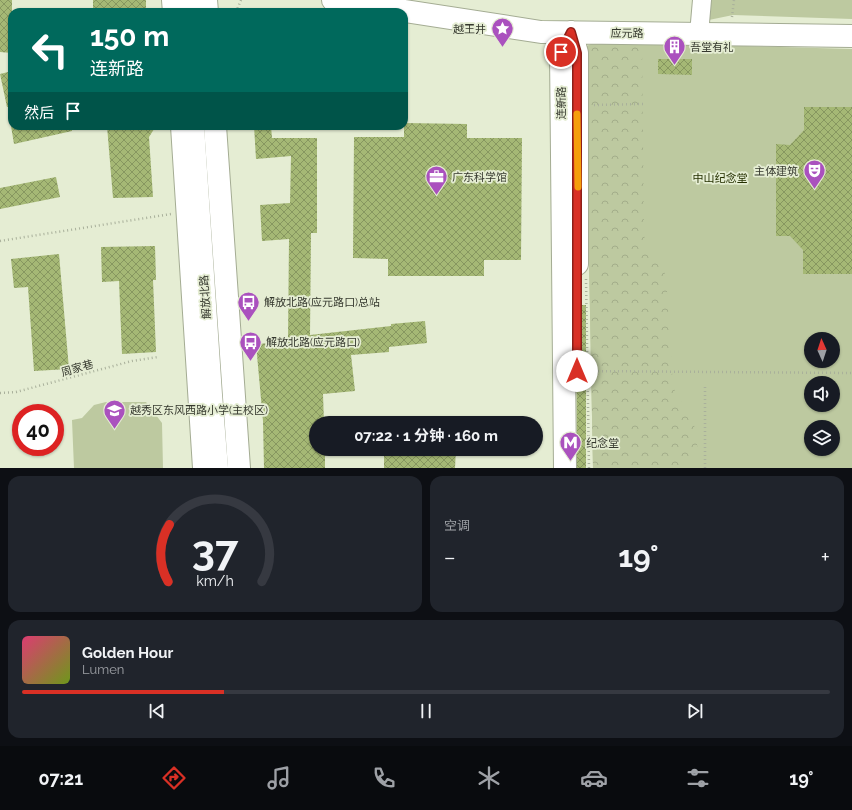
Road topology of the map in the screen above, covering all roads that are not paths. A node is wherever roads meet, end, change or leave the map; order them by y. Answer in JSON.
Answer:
{"nodes":[{"id":1,"x":333,"y":0,"type":"edge"},
{"id":2,"x":407,"y":0,"type":"edge"},
{"id":3,"x":702,"y":0,"type":"edge"},
{"id":4,"x":385,"y":8,"type":"edge"},
{"id":5,"x":408,"y":12,"type":"edge"},
{"id":6,"x":571,"y":32,"type":"junction"},
{"id":7,"x":699,"y":34,"type":"junction"},
{"id":8,"x":852,"y":36,"type":"edge"},
{"id":9,"x":182,"y":130,"type":"edge"},
{"id":10,"x":194,"y":130,"type":"edge"},
{"id":11,"x":203,"y":130,"type":"edge"},
{"id":12,"x":216,"y":130,"type":"edge"},
{"id":13,"x":204,"y":468,"type":"edge"},
{"id":14,"x":217,"y":468,"type":"edge"},
{"id":15,"x":226,"y":468,"type":"edge"},
{"id":16,"x":239,"y":468,"type":"edge"},
{"id":17,"x":565,"y":468,"type":"edge"},
{"id":18,"x":578,"y":468,"type":"edge"}],
"edges":[{"from":1,"to":4,"type":"street"},
{"from":2,"to":6,"type":"street","name":"应元路"},
{"from":3,"to":7,"type":"street"},
{"from":5,"to":6,"type":"street"},
{"from":6,"to":7,"type":"street","name":"应元路"},
{"from":6,"to":17,"type":"street","name":"连新路"},
{"from":6,"to":18,"type":"street","name":"连新路"},
{"from":7,"to":8,"type":"street","name":"应元路"},
{"from":9,"to":13,"type":"street","name":"解放北路"},
{"from":10,"to":14,"type":"street","name":"解放北路"},
{"from":11,"to":15,"type":"street","name":"解放北路"},
{"from":12,"to":16,"type":"street","name":"解放北路"}]}
